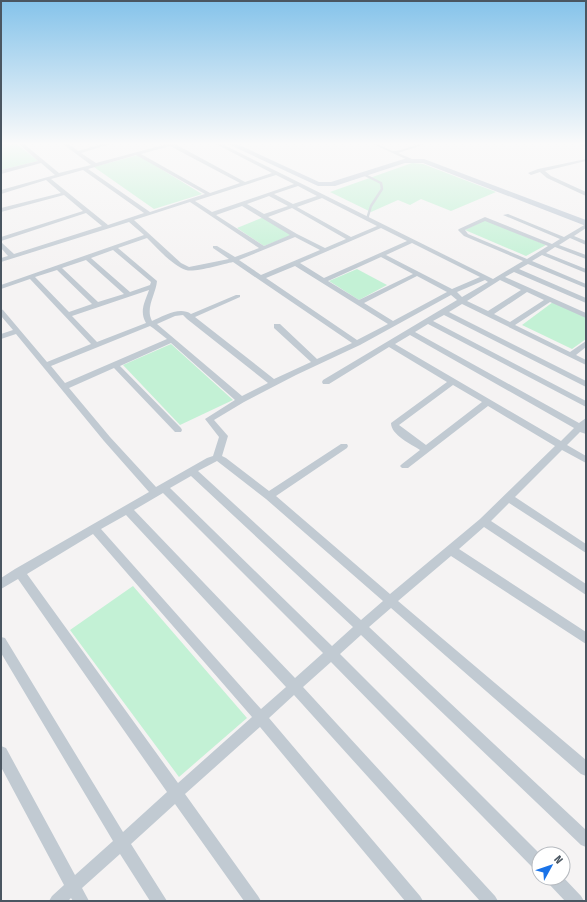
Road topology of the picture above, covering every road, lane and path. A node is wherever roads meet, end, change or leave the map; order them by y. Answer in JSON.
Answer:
{"nodes":[{"id":1,"x":21,"y":186,"type":"edge"},
{"id":2,"x":56,"y":186,"type":"edge"},
{"id":3,"x":110,"y":186,"type":"edge"},
{"id":4,"x":195,"y":186,"type":"edge"},
{"id":5,"x":233,"y":186,"type":"edge"},
{"id":6,"x":292,"y":186,"type":"edge"},
{"id":7,"x":302,"y":186,"type":"edge"},
{"id":8,"x":382,"y":186,"type":"edge"},
{"id":9,"x":492,"y":186,"type":"edge"},
{"id":10,"x":569,"y":186,"type":"edge"},
{"id":11,"x":1,"y":192,"type":"edge"},
{"id":12,"x":66,"y":193,"type":"junction"},
{"id":13,"x":209,"y":194,"type":"junction"},
{"id":14,"x":270,"y":194,"type":"junction"},
{"id":15,"x":586,"y":194,"type":"edge"},
{"id":16,"x":322,"y":196,"type":"junction"},
{"id":17,"x":190,"y":200,"type":"junction"},
{"id":18,"x":243,"y":204,"type":"junction"},
{"id":19,"x":292,"y":207,"type":"junction"},
{"id":20,"x":1,"y":210,"type":"edge"},
{"id":21,"x":88,"y":211,"type":"junction"},
{"id":22,"x":148,"y":213,"type":"junction"},
{"id":23,"x":213,"y":214,"type":"junction"},
{"id":24,"x":506,"y":215,"type":"dead end"},
{"id":25,"x":265,"y":216,"type":"junction"},
{"id":26,"x":129,"y":219,"type":"junction"},
{"id":27,"x":367,"y":219,"type":"junction"},
{"id":28,"x":586,"y":222,"type":"edge"},
{"id":29,"x":381,"y":226,"type":"junction"},
{"id":30,"x":586,"y":226,"type":"edge"},
{"id":31,"x":107,"y":227,"type":"junction"},
{"id":32,"x":295,"y":235,"type":"junction"},
{"id":33,"x":148,"y":236,"type":"junction"},
{"id":34,"x":567,"y":238,"type":"junction"},
{"id":35,"x":1,"y":239,"type":"edge"},
{"id":36,"x":351,"y":239,"type":"junction"},
{"id":37,"x":410,"y":242,"type":"junction"},
{"id":38,"x":586,"y":243,"type":"edge"},
{"id":39,"x":1,"y":244,"type":"edge"},
{"id":40,"x":554,"y":246,"type":"junction"},
{"id":41,"x":215,"y":247,"type":"dead end"},
{"id":42,"x":114,"y":248,"type":"junction"},
{"id":43,"x":263,"y":248,"type":"junction"},
{"id":44,"x":325,"y":250,"type":"junction"},
{"id":45,"x":542,"y":253,"type":"junction"},
{"id":46,"x":382,"y":255,"type":"junction"},
{"id":47,"x":13,"y":257,"type":"junction"},
{"id":48,"x":87,"y":257,"type":"junction"},
{"id":49,"x":586,"y":258,"type":"edge"},
{"id":50,"x":1,"y":260,"type":"edge"},
{"id":51,"x":234,"y":260,"type":"junction"},
{"id":52,"x":528,"y":262,"type":"junction"},
{"id":53,"x":295,"y":263,"type":"junction"},
{"id":54,"x":58,"y":267,"type":"junction"},
{"id":55,"x":515,"y":270,"type":"junction"},
{"id":56,"x":586,"y":272,"type":"edge"},
{"id":57,"x":417,"y":274,"type":"junction"},
{"id":58,"x":31,"y":277,"type":"junction"},
{"id":59,"x":261,"y":278,"type":"junction"},
{"id":60,"x":484,"y":278,"type":"junction"},
{"id":61,"x":501,"y":278,"type":"junction"},
{"id":62,"x":323,"y":281,"type":"junction"},
{"id":63,"x":494,"y":282,"type":"junction"},
{"id":64,"x":154,"y":286,"type":"junction"},
{"id":65,"x":586,"y":286,"type":"edge"},
{"id":66,"x":1,"y":287,"type":"edge"},
{"id":67,"x":527,"y":289,"type":"junction"},
{"id":68,"x":452,"y":292,"type":"junction"},
{"id":69,"x":129,"y":295,"type":"junction"},
{"id":70,"x":238,"y":296,"type":"dead end"},
{"id":71,"x":550,"y":299,"type":"junction"},
{"id":72,"x":462,"y":301,"type":"junction"},
{"id":73,"x":586,"y":301,"type":"edge"},
{"id":74,"x":359,"y":303,"type":"junction"},
{"id":75,"x":98,"y":305,"type":"junction"},
{"id":76,"x":1,"y":311,"type":"edge"},
{"id":77,"x":444,"y":312,"type":"junction"},
{"id":78,"x":489,"y":314,"type":"junction"},
{"id":79,"x":67,"y":315,"type":"junction"},
{"id":80,"x":586,"y":316,"type":"edge"},
{"id":81,"x":190,"y":317,"type":"junction"},
{"id":82,"x":427,"y":321,"type":"junction"},
{"id":83,"x":150,"y":324,"type":"junction"},
{"id":84,"x":392,"y":324,"type":"junction"},
{"id":85,"x":510,"y":325,"type":"junction"},
{"id":86,"x":277,"y":326,"type":"dead end"},
{"id":87,"x":17,"y":331,"type":"junction"},
{"id":88,"x":410,"y":332,"type":"junction"},
{"id":89,"x":1,"y":337,"type":"edge"},
{"id":90,"x":172,"y":340,"type":"junction"},
{"id":91,"x":357,"y":343,"type":"junction"},
{"id":92,"x":586,"y":343,"type":"edge"},
{"id":93,"x":389,"y":344,"type":"junction"},
{"id":94,"x":96,"y":345,"type":"junction"},
{"id":95,"x":571,"y":355,"type":"junction"},
{"id":96,"x":313,"y":363,"type":"junction"},
{"id":97,"x":586,"y":363,"type":"edge"},
{"id":98,"x":46,"y":365,"type":"junction"},
{"id":99,"x":115,"y":365,"type":"junction"},
{"id":100,"x":453,"y":381,"type":"junction"},
{"id":101,"x":326,"y":382,"type":"dead end"},
{"id":102,"x":274,"y":383,"type":"junction"},
{"id":103,"x":586,"y":384,"type":"edge"},
{"id":104,"x":64,"y":388,"type":"junction"},
{"id":105,"x":241,"y":400,"type":"junction"},
{"id":106,"x":488,"y":402,"type":"junction"},
{"id":107,"x":586,"y":404,"type":"edge"},
{"id":108,"x":584,"y":427,"type":"edge"},
{"id":109,"x":178,"y":430,"type":"dead end"},
{"id":110,"x":344,"y":446,"type":"dead end"},
{"id":111,"x":562,"y":446,"type":"junction"},
{"id":112,"x":426,"y":450,"type":"junction"},
{"id":113,"x":216,"y":458,"type":"junction"},
{"id":114,"x":586,"y":460,"type":"edge"},
{"id":115,"x":405,"y":466,"type":"dead end"},
{"id":116,"x":192,"y":471,"type":"junction"},
{"id":117,"x":159,"y":490,"type":"junction"},
{"id":118,"x":269,"y":496,"type":"junction"},
{"id":119,"x":509,"y":498,"type":"junction"},
{"id":120,"x":127,"y":509,"type":"junction"},
{"id":121,"x":481,"y":525,"type":"junction"},
{"id":122,"x":94,"y":528,"type":"junction"},
{"id":123,"x":454,"y":547,"type":"junction"},
{"id":124,"x":586,"y":549,"type":"edge"},
{"id":125,"x":19,"y":572,"type":"junction"},
{"id":126,"x":1,"y":584,"type":"edge"},
{"id":127,"x":586,"y":590,"type":"edge"},
{"id":128,"x":390,"y":601,"type":"junction"},
{"id":129,"x":361,"y":627,"type":"junction"},
{"id":130,"x":586,"y":639,"type":"edge"},
{"id":131,"x":1,"y":642,"type":"edge"},
{"id":132,"x":332,"y":654,"type":"junction"},
{"id":133,"x":295,"y":687,"type":"junction"},
{"id":134,"x":261,"y":718,"type":"junction"},
{"id":135,"x":1,"y":753,"type":"edge"},
{"id":136,"x":586,"y":769,"type":"edge"},
{"id":137,"x":177,"y":793,"type":"junction"},
{"id":138,"x":586,"y":840,"type":"edge"},
{"id":139,"x":122,"y":843,"type":"junction"},
{"id":140,"x":531,"y":856,"type":"edge"},
{"id":141,"x":73,"y":886,"type":"junction"},
{"id":142,"x":561,"y":886,"type":"edge"},
{"id":143,"x":57,"y":901,"type":"edge"},
{"id":144,"x":81,"y":901,"type":"edge"},
{"id":145,"x":159,"y":901,"type":"edge"},
{"id":146,"x":253,"y":901,"type":"edge"},
{"id":147,"x":415,"y":901,"type":"edge"},
{"id":148,"x":490,"y":901,"type":"edge"},
{"id":149,"x":576,"y":901,"type":"edge"}],
"edges":[{"from":1,"to":11,"type":"street"},
{"from":2,"to":12,"type":"street"},
{"from":3,"to":22,"type":"street"},
{"from":4,"to":13,"type":"street"},
{"from":5,"to":13,"type":"street"},
{"from":6,"to":14,"type":"street"},
{"from":7,"to":16,"type":"street"},
{"from":8,"to":27,"type":"lane"},
{"from":9,"to":28,"type":"main road"},
{"from":10,"to":15,"type":"street"},
{"from":12,"to":20,"type":"street"},
{"from":12,"to":21,"type":"street"},
{"from":13,"to":17,"type":"street"},
{"from":14,"to":18,"type":"street"},
{"from":14,"to":19,"type":"street"},
{"from":16,"to":19,"type":"street"},
{"from":16,"to":27,"type":"street"},
{"from":17,"to":22,"type":"street"},
{"from":17,"to":23,"type":"street"},
{"from":18,"to":23,"type":"street"},
{"from":18,"to":25,"type":"street"},
{"from":19,"to":25,"type":"street"},
{"from":19,"to":36,"type":"street"},
{"from":21,"to":31,"type":"street"},
{"from":21,"to":35,"type":"street"},
{"from":22,"to":26,"type":"street"},
{"from":23,"to":43,"type":"street"},
{"from":24,"to":34,"type":"street"},
{"from":25,"to":32,"type":"street"},
{"from":26,"to":31,"type":"street"},
{"from":26,"to":33,"type":"street"},
{"from":27,"to":29,"type":"street"},
{"from":29,"to":36,"type":"street"},
{"from":29,"to":37,"type":"street"},
{"from":30,"to":34,"type":"street"},
{"from":31,"to":47,"type":"street"},
{"from":32,"to":43,"type":"street"},
{"from":32,"to":44,"type":"street"},
{"from":33,"to":42,"type":"street"},
{"from":33,"to":51,"type":"street"},
{"from":34,"to":38,"type":"street"},
{"from":34,"to":40,"type":"street"},
{"from":36,"to":44,"type":"street"},
{"from":37,"to":46,"type":"street"},
{"from":37,"to":60,"type":"street"},
{"from":39,"to":47,"type":"street"},
{"from":40,"to":45,"type":"street"},
{"from":40,"to":49,"type":"street"},
{"from":40,"to":52,"type":"street"},
{"from":41,"to":51,"type":"street"},
{"from":42,"to":48,"type":"street"},
{"from":42,"to":64,"type":"street"},
{"from":43,"to":51,"type":"street"},
{"from":44,"to":53,"type":"street"},
{"from":45,"to":52,"type":"street"},
{"from":45,"to":56,"type":"street"},
{"from":46,"to":57,"type":"street"},
{"from":46,"to":62,"type":"street"},
{"from":47,"to":50,"type":"street"},
{"from":48,"to":54,"type":"street"},
{"from":48,"to":69,"type":"street"},
{"from":51,"to":59,"type":"street"},
{"from":52,"to":55,"type":"street"},
{"from":52,"to":65,"type":"street"},
{"from":53,"to":59,"type":"street"},
{"from":53,"to":62,"type":"street"},
{"from":54,"to":58,"type":"street"},
{"from":54,"to":75,"type":"street"},
{"from":55,"to":61,"type":"street"},
{"from":55,"to":73,"type":"street"},
{"from":57,"to":68,"type":"street"},
{"from":57,"to":74,"type":"street"},
{"from":58,"to":66,"type":"street"},
{"from":58,"to":79,"type":"street"},
{"from":59,"to":91,"type":"street"},
{"from":60,"to":63,"type":"street"},
{"from":60,"to":68,"type":"street"},
{"from":61,"to":63,"type":"street"},
{"from":61,"to":67,"type":"street"},
{"from":62,"to":74,"type":"street"},
{"from":63,"to":72,"type":"street"},
{"from":64,"to":69,"type":"street"},
{"from":64,"to":83,"type":"street"},
{"from":67,"to":71,"type":"street"},
{"from":67,"to":78,"type":"street"},
{"from":68,"to":72,"type":"street"},
{"from":68,"to":84,"type":"street"},
{"from":69,"to":75,"type":"street"},
{"from":70,"to":81,"type":"street"},
{"from":71,"to":80,"type":"street"},
{"from":71,"to":85,"type":"street"},
{"from":72,"to":77,"type":"street"},
{"from":72,"to":78,"type":"street"},
{"from":74,"to":84,"type":"street"},
{"from":75,"to":79,"type":"street"},
{"from":76,"to":87,"type":"street"},
{"from":77,"to":82,"type":"street"},
{"from":77,"to":103,"type":"street"},
{"from":78,"to":85,"type":"street"},
{"from":79,"to":94,"type":"street"},
{"from":81,"to":83,"type":"street"},
{"from":81,"to":102,"type":"street"},
{"from":82,"to":88,"type":"street"},
{"from":82,"to":107,"type":"street"},
{"from":83,"to":90,"type":"street"},
{"from":83,"to":94,"type":"street"},
{"from":84,"to":91,"type":"street"},
{"from":85,"to":95,"type":"street"},
{"from":86,"to":96,"type":"street"},
{"from":87,"to":89,"type":"street"},
{"from":87,"to":98,"type":"street"},
{"from":88,"to":93,"type":"street"},
{"from":88,"to":108,"type":"street"},
{"from":90,"to":99,"type":"street"},
{"from":90,"to":105,"type":"street"},
{"from":91,"to":96,"type":"street"},
{"from":92,"to":95,"type":"street"},
{"from":93,"to":100,"type":"street"},
{"from":93,"to":101,"type":"street"},
{"from":94,"to":98,"type":"street"},
{"from":95,"to":97,"type":"street"},
{"from":96,"to":102,"type":"street"},
{"from":98,"to":104,"type":"street"},
{"from":99,"to":104,"type":"street"},
{"from":99,"to":109,"type":"street"},
{"from":100,"to":106,"type":"street"},
{"from":100,"to":112,"type":"street"},
{"from":102,"to":105,"type":"street"},
{"from":104,"to":117,"type":"street"},
{"from":105,"to":113,"type":"street"},
{"from":106,"to":111,"type":"street"},
{"from":106,"to":112,"type":"street"},
{"from":108,"to":111,"type":"street"},
{"from":110,"to":118,"type":"street"},
{"from":111,"to":114,"type":"street"},
{"from":111,"to":119,"type":"street"},
{"from":112,"to":115,"type":"street"},
{"from":113,"to":116,"type":"street"},
{"from":113,"to":118,"type":"street"},
{"from":116,"to":117,"type":"street"},
{"from":116,"to":129,"type":"street"},
{"from":117,"to":120,"type":"street"},
{"from":117,"to":132,"type":"street"},
{"from":118,"to":128,"type":"street"},
{"from":119,"to":121,"type":"street"},
{"from":119,"to":124,"type":"street"},
{"from":120,"to":122,"type":"street"},
{"from":120,"to":133,"type":"street"},
{"from":121,"to":123,"type":"street"},
{"from":121,"to":127,"type":"street"},
{"from":122,"to":125,"type":"street"},
{"from":122,"to":134,"type":"street"},
{"from":123,"to":128,"type":"street"},
{"from":123,"to":130,"type":"street"},
{"from":125,"to":126,"type":"street"},
{"from":125,"to":137,"type":"street"},
{"from":128,"to":129,"type":"street"},
{"from":128,"to":136,"type":"street"},
{"from":129,"to":132,"type":"street"},
{"from":129,"to":138,"type":"street"},
{"from":131,"to":139,"type":"street"},
{"from":132,"to":133,"type":"street"},
{"from":132,"to":140,"type":"street"},
{"from":133,"to":134,"type":"street"},
{"from":133,"to":148,"type":"street"},
{"from":134,"to":137,"type":"street"},
{"from":134,"to":147,"type":"street"},
{"from":135,"to":141,"type":"street"},
{"from":137,"to":139,"type":"street"},
{"from":137,"to":146,"type":"street"},
{"from":139,"to":141,"type":"street"},
{"from":139,"to":145,"type":"street"},
{"from":141,"to":143,"type":"street"},
{"from":141,"to":144,"type":"street"},
{"from":142,"to":149,"type":"street"}]}
